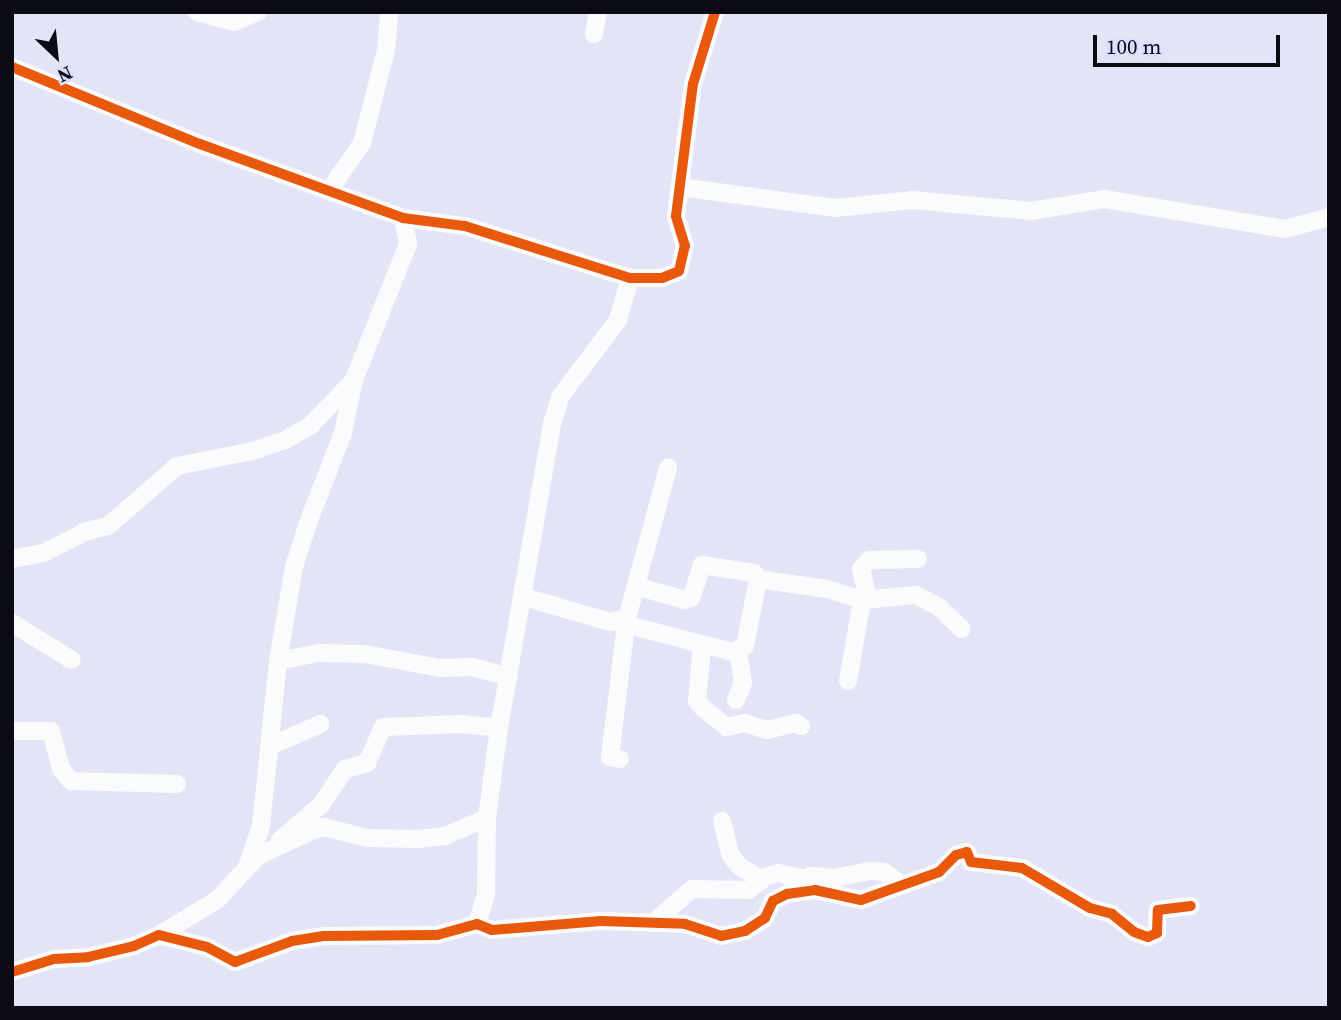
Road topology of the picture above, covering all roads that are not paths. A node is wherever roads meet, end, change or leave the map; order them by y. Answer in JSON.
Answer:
{"nodes":[{"id":1,"x":197,"y":12,"type":"edge"},
{"id":2,"x":258,"y":12,"type":"edge"},
{"id":3,"x":389,"y":12,"type":"edge"},
{"id":4,"x":598,"y":12,"type":"edge"},
{"id":5,"x":715,"y":12,"type":"edge"},
{"id":6,"x":594,"y":34,"type":"dead end"},
{"id":7,"x":12,"y":67,"type":"edge"},
{"id":8,"x":680,"y":187,"type":"junction"},
{"id":9,"x":330,"y":189,"type":"junction"},
{"id":10,"x":1329,"y":217,"type":"edge"},
{"id":11,"x":403,"y":218,"type":"junction"},
{"id":12,"x":630,"y":278,"type":"junction"},
{"id":13,"x":354,"y":380,"type":"junction"},
{"id":14,"x":668,"y":468,"type":"dead end"},
{"id":15,"x":12,"y":559,"type":"edge"},
{"id":16,"x":918,"y":559,"type":"dead end"},
{"id":17,"x":758,"y":579,"type":"junction"},
{"id":18,"x":635,"y":586,"type":"junction"},
{"id":19,"x":524,"y":597,"type":"junction"},
{"id":20,"x":862,"y":600,"type":"junction"},
{"id":21,"x":12,"y":623,"type":"edge"},
{"id":22,"x":623,"y":624,"type":"junction"},
{"id":23,"x":962,"y":629,"type":"dead end"},
{"id":24,"x":702,"y":645,"type":"junction"},
{"id":25,"x":738,"y":649,"type":"junction"},
{"id":26,"x":72,"y":660,"type":"dead end"},
{"id":27,"x":278,"y":661,"type":"junction"},
{"id":28,"x":509,"y":677,"type":"junction"},
{"id":29,"x":848,"y":681,"type":"dead end"},
{"id":30,"x":736,"y":701,"type":"dead end"},
{"id":31,"x":272,"y":721,"type":"junction"},
{"id":32,"x":320,"y":724,"type":"dead end"},
{"id":33,"x":801,"y":726,"type":"dead end"},
{"id":34,"x":499,"y":728,"type":"junction"},
{"id":35,"x":12,"y":731,"type":"edge"},
{"id":36,"x":295,"y":732,"type":"junction"},
{"id":37,"x":270,"y":746,"type":"junction"},
{"id":38,"x":620,"y":759,"type":"dead end"},
{"id":39,"x":177,"y":784,"type":"dead end"},
{"id":40,"x":487,"y":818,"type":"junction"},
{"id":41,"x":722,"y":821,"type":"dead end"},
{"id":42,"x":258,"y":856,"type":"junction"},
{"id":43,"x":246,"y":869,"type":"junction"},
{"id":44,"x":801,"y":878,"type":"junction"},
{"id":45,"x":762,"y":880,"type":"junction"},
{"id":46,"x":903,"y":885,"type":"junction"},
{"id":47,"x":787,"y":894,"type":"junction"},
{"id":48,"x":1192,"y":905,"type":"dead end"},
{"id":49,"x":653,"y":923,"type":"junction"},
{"id":50,"x":477,"y":924,"type":"junction"},
{"id":51,"x":159,"y":935,"type":"junction"},
{"id":52,"x":12,"y":972,"type":"edge"}],
"edges":[{"from":1,"to":2,"type":"street"},
{"from":3,"to":9,"type":"street"},
{"from":4,"to":6,"type":"street"},
{"from":5,"to":8,"type":"street"},
{"from":7,"to":9,"type":"street"},
{"from":8,"to":10,"type":"street"},
{"from":8,"to":12,"type":"street"},
{"from":9,"to":11,"type":"street"},
{"from":11,"to":12,"type":"street"},
{"from":11,"to":13,"type":"street"},
{"from":12,"to":19,"type":"street"},
{"from":13,"to":15,"type":"street"},
{"from":13,"to":27,"type":"street"},
{"from":14,"to":18,"type":"street"},
{"from":16,"to":20,"type":"street"},
{"from":17,"to":18,"type":"street"},
{"from":17,"to":20,"type":"street"},
{"from":17,"to":25,"type":"street"},
{"from":18,"to":22,"type":"street"},
{"from":19,"to":22,"type":"street"},
{"from":19,"to":28,"type":"street"},
{"from":20,"to":23,"type":"street"},
{"from":20,"to":29,"type":"street"},
{"from":21,"to":26,"type":"street"},
{"from":22,"to":24,"type":"street"},
{"from":22,"to":38,"type":"street"},
{"from":24,"to":25,"type":"street"},
{"from":24,"to":33,"type":"street"},
{"from":25,"to":30,"type":"street"},
{"from":27,"to":28,"type":"street"},
{"from":27,"to":31,"type":"street"},
{"from":28,"to":34,"type":"street"},
{"from":31,"to":36,"type":"street"},
{"from":31,"to":37,"type":"street"},
{"from":32,"to":36,"type":"street"},
{"from":34,"to":40,"type":"street"},
{"from":34,"to":42,"type":"street"},
{"from":35,"to":39,"type":"street"},
{"from":36,"to":37,"type":"street"},
{"from":37,"to":43,"type":"street"},
{"from":40,"to":42,"type":"street"},
{"from":40,"to":50,"type":"street"},
{"from":41,"to":45,"type":"street"},
{"from":42,"to":43,"type":"street"},
{"from":43,"to":51,"type":"street"},
{"from":44,"to":45,"type":"street"},
{"from":44,"to":46,"type":"street"},
{"from":44,"to":47,"type":"street"},
{"from":45,"to":49,"type":"street"},
{"from":46,"to":47,"type":"street"},
{"from":46,"to":48,"type":"street"},
{"from":47,"to":49,"type":"street"},
{"from":49,"to":50,"type":"street"},
{"from":50,"to":51,"type":"street"},
{"from":51,"to":52,"type":"street"}]}
